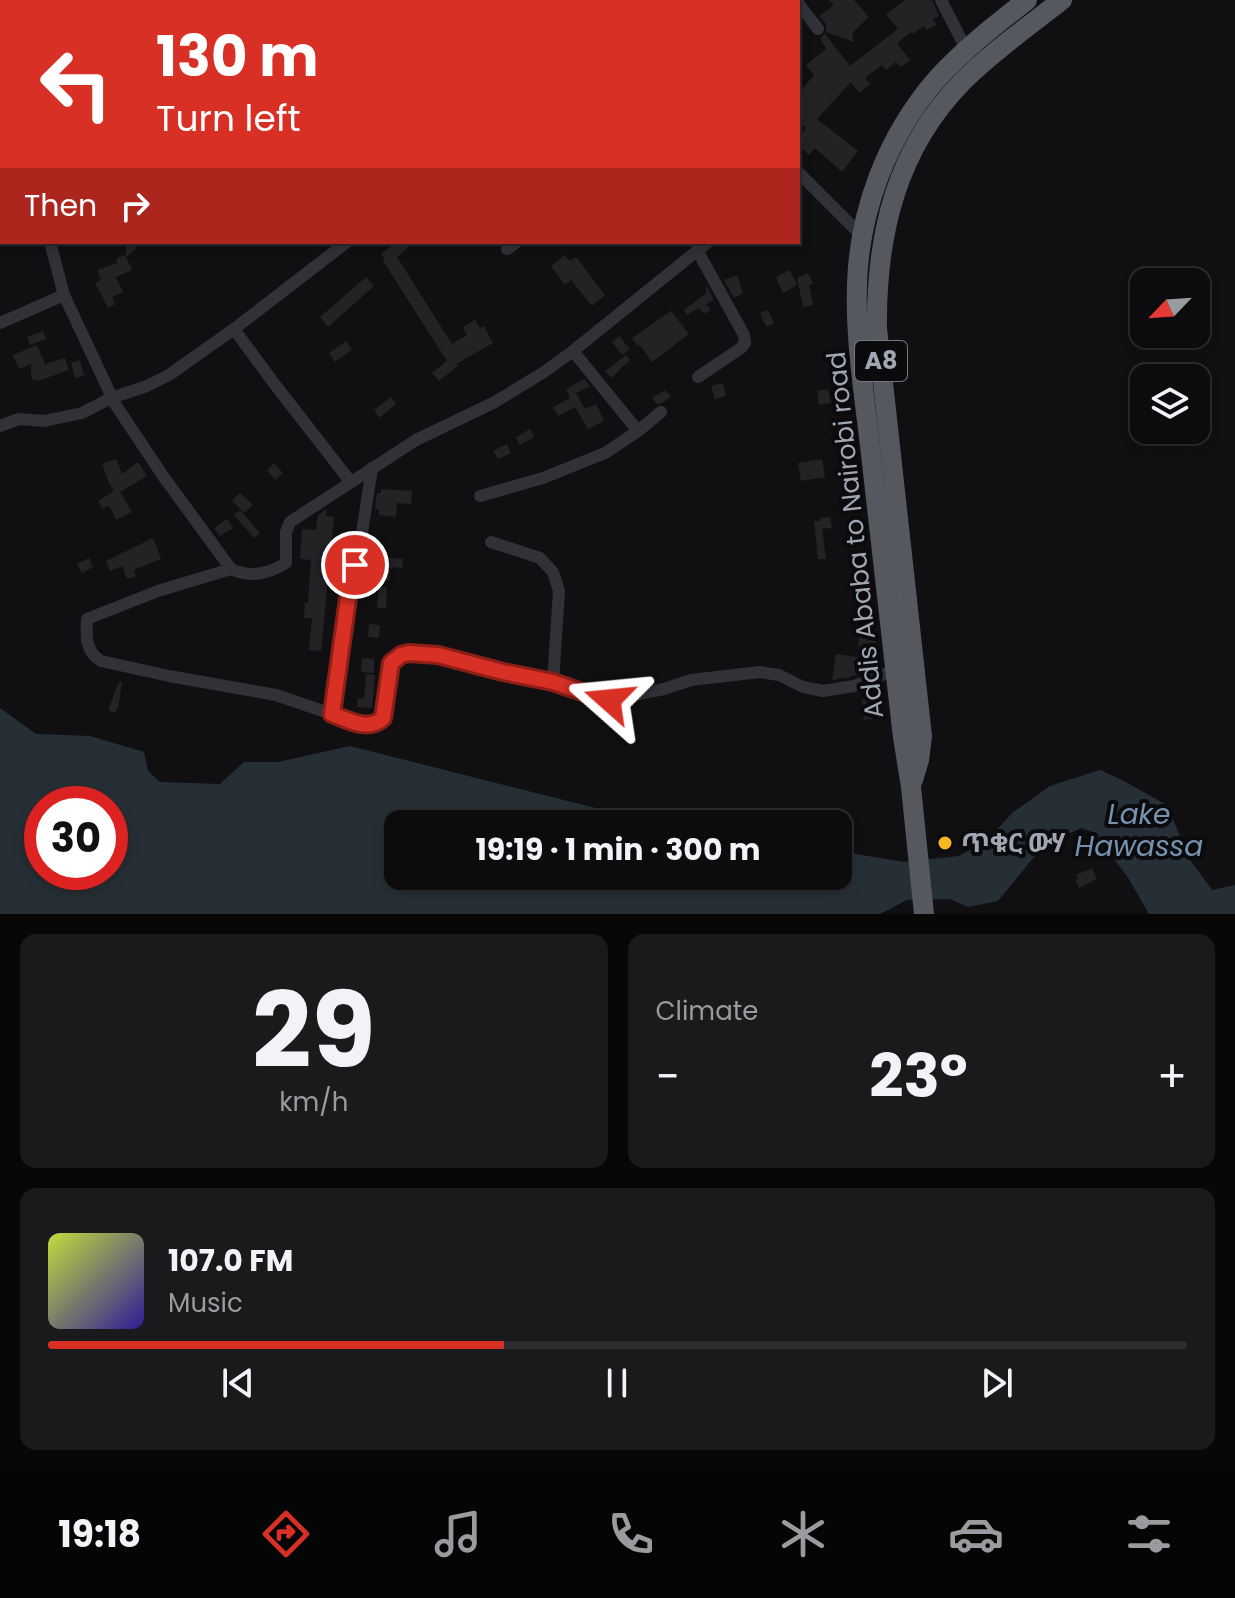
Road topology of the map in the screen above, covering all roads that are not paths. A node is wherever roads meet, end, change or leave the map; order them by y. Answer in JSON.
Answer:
{"nodes":[{"id":1,"x":941,"y":0,"type":"edge"},
{"id":2,"x":1027,"y":0,"type":"edge"},
{"id":3,"x":1062,"y":0,"type":"edge"},
{"id":4,"x":800,"y":6,"type":"edge"},
{"id":5,"x":818,"y":29,"type":"dead end"},
{"id":6,"x":966,"y":49,"type":"junction"},
{"id":7,"x":800,"y":174,"type":"edge"},
{"id":8,"x":861,"y":235,"type":"junction"},
{"id":9,"x":51,"y":244,"type":"edge"},
{"id":10,"x":344,"y":244,"type":"edge"},
{"id":11,"x":703,"y":246,"type":"edge"},
{"id":12,"x":64,"y":295,"type":"junction"},
{"id":13,"x":0,"y":323,"type":"edge"},
{"id":14,"x":234,"y":329,"type":"junction"},
{"id":15,"x":573,"y":351,"type":"junction"},
{"id":16,"x":698,"y":377,"type":"dead end"},
{"id":17,"x":111,"y":398,"type":"junction"},
{"id":18,"x":661,"y":412,"type":"dead end"},
{"id":19,"x":0,"y":426,"type":"edge"},
{"id":20,"x":638,"y":431,"type":"junction"},
{"id":21,"x":372,"y":468,"type":"junction"},
{"id":22,"x":350,"y":481,"type":"junction"},
{"id":23,"x":480,"y":496,"type":"dead end"},
{"id":24,"x":491,"y":542,"type":"dead end"},
{"id":25,"x":231,"y":569,"type":"junction"},
{"id":26,"x":895,"y":670,"type":"junction"},
{"id":27,"x":553,"y":682,"type":"junction"},
{"id":28,"x":332,"y":714,"type":"junction"},
{"id":29,"x":911,"y":787,"type":"junction"},
{"id":30,"x":924,"y":914,"type":"edge"}],
"edges":[{"from":1,"to":6,"type":"street"},
{"from":2,"to":6,"type":"highway","name":"Addis Ababa to Nairobi road","number":"A8"},
{"from":3,"to":29,"type":"highway","name":"Addis Ababa to Nairobi road","number":"A8"},
{"from":4,"to":5,"type":"street"},
{"from":6,"to":8,"type":"highway","name":"Addis Ababa to Nairobi road","number":"A8"},
{"from":7,"to":8,"type":"street"},
{"from":8,"to":26,"type":"highway","name":"Addis Ababa to Nairobi road","number":"A8"},
{"from":9,"to":12,"type":"street"},
{"from":10,"to":14,"type":"street"},
{"from":11,"to":15,"type":"street"},
{"from":11,"to":16,"type":"street"},
{"from":12,"to":13,"type":"street"},
{"from":12,"to":17,"type":"street"},
{"from":14,"to":17,"type":"street"},
{"from":14,"to":22,"type":"street"},
{"from":15,"to":20,"type":"street"},
{"from":15,"to":21,"type":"street"},
{"from":17,"to":19,"type":"street"},
{"from":17,"to":25,"type":"street"},
{"from":18,"to":20,"type":"street"},
{"from":20,"to":23,"type":"street"},
{"from":21,"to":22,"type":"street"},
{"from":21,"to":28,"type":"street"},
{"from":22,"to":25,"type":"street"},
{"from":24,"to":27,"type":"street"},
{"from":25,"to":28,"type":"street"},
{"from":26,"to":27,"type":"street"},
{"from":26,"to":29,"type":"highway","name":"Addis Ababa to Nairobi road","number":"A8"},
{"from":27,"to":28,"type":"street"},
{"from":29,"to":30,"type":"highway","name":"Addis Ababa to Nairobi road","number":"A8"}]}
